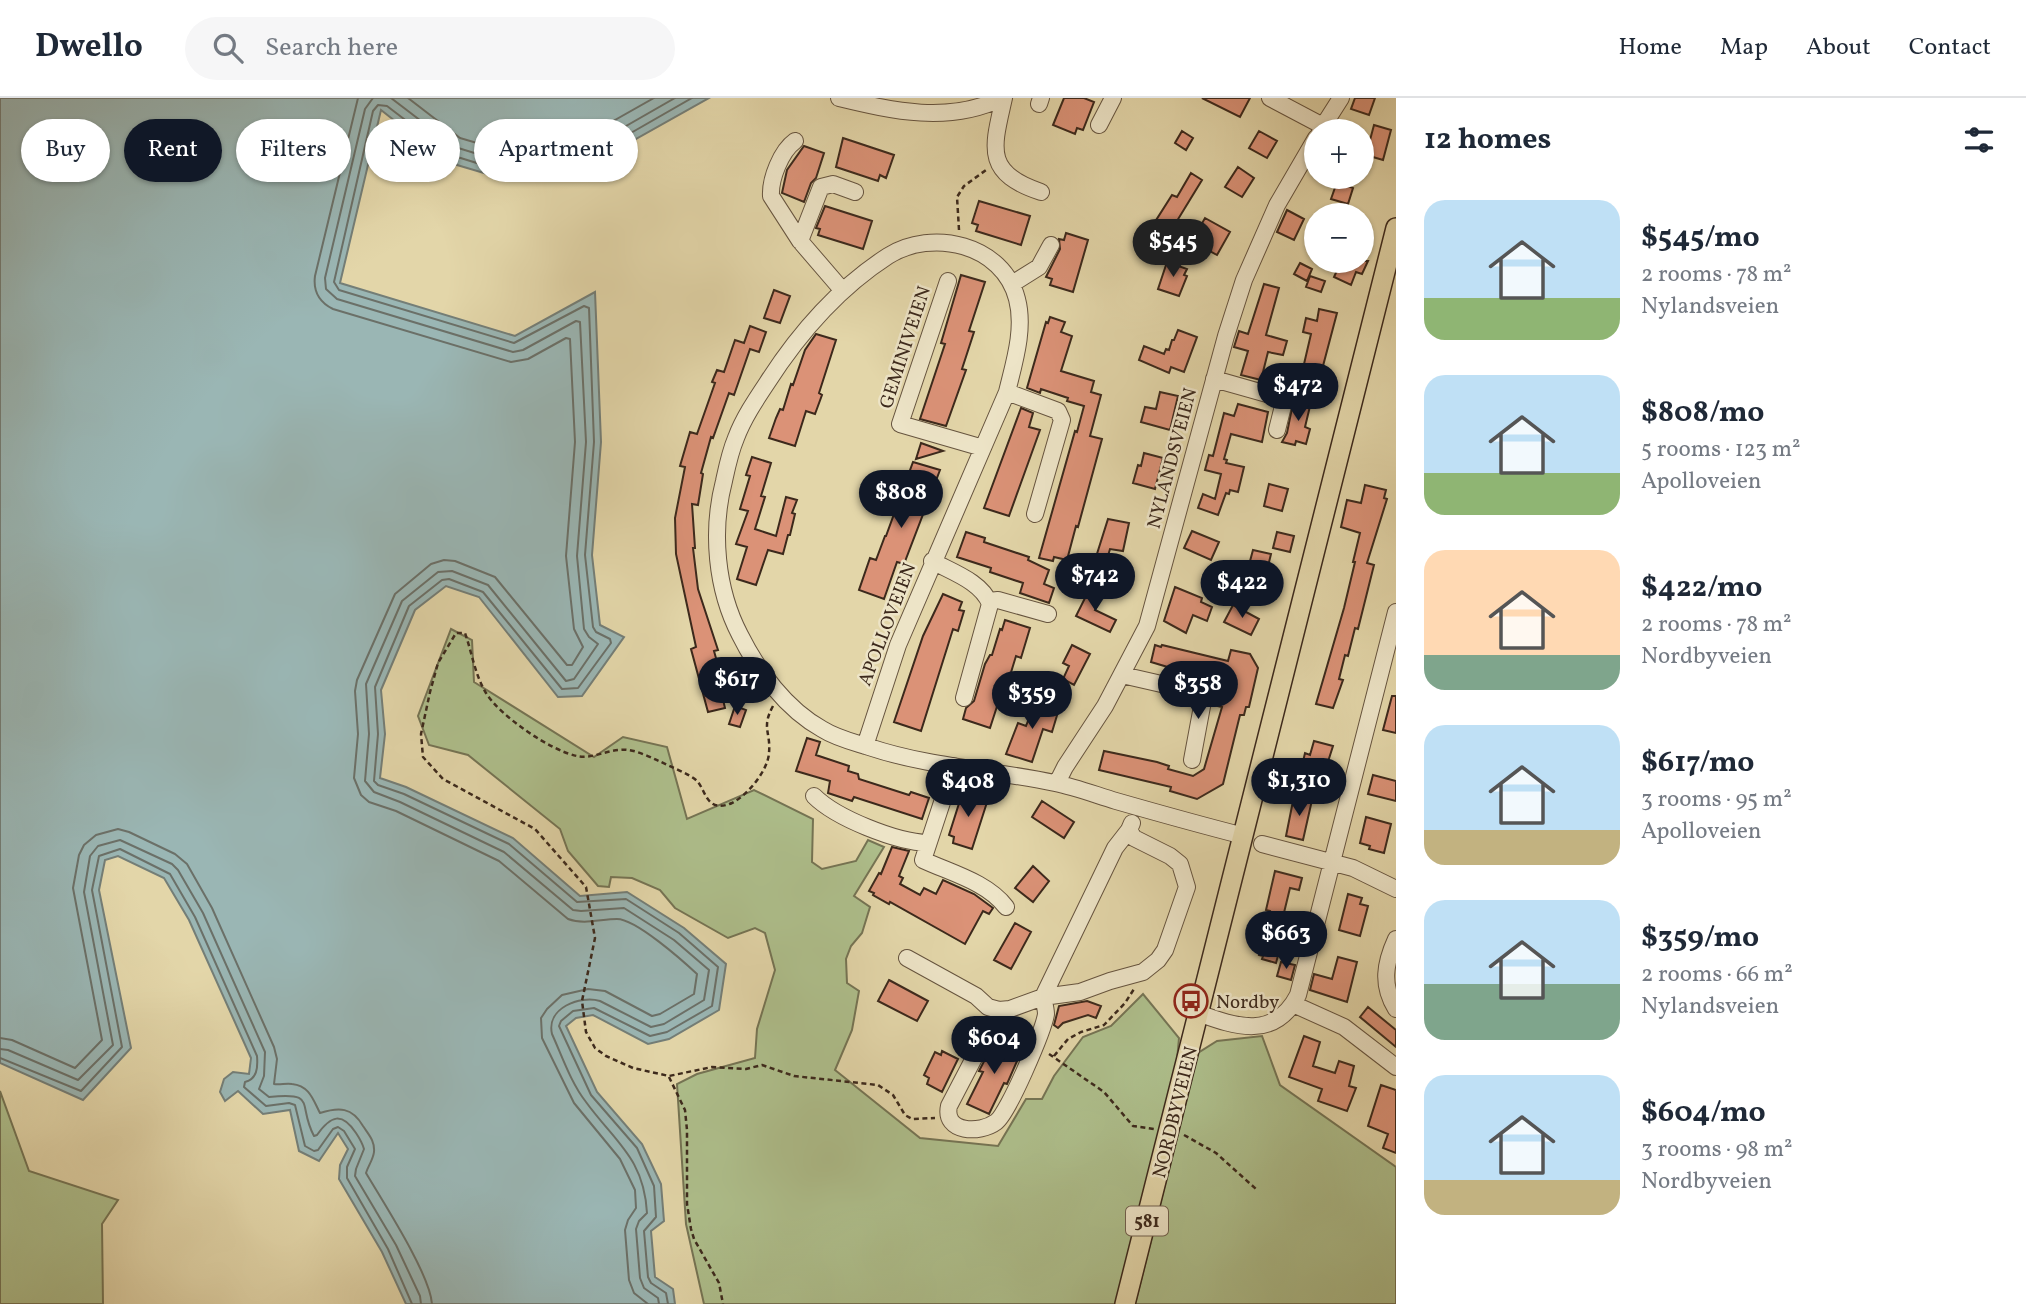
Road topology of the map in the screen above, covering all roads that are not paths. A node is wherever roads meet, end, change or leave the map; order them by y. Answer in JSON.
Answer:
{"nodes":[{"id":1,"x":839,"y":98,"type":"edge"},
{"id":2,"x":1003,"y":98,"type":"edge"},
{"id":3,"x":1113,"y":98,"type":"edge"},
{"id":4,"x":1270,"y":98,"type":"edge"},
{"id":5,"x":1341,"y":98,"type":"edge"},
{"id":6,"x":1328,"y":119,"type":"edge"},
{"id":7,"x":1304,"y":121,"type":"edge"},
{"id":8,"x":1099,"y":125,"type":"dead end"},
{"id":9,"x":795,"y":141,"type":"dead end"},
{"id":10,"x":1304,"y":159,"type":"edge"},
{"id":11,"x":855,"y":192,"type":"dead end"},
{"id":12,"x":1041,"y":192,"type":"dead end"},
{"id":13,"x":1396,"y":228,"type":"edge"},
{"id":14,"x":800,"y":241,"type":"junction"},
{"id":15,"x":1051,"y":246,"type":"dead end"},
{"id":16,"x":948,"y":281,"type":"dead end"},
{"id":17,"x":1012,"y":284,"type":"junction"},
{"id":18,"x":843,"y":290,"type":"junction"},
{"id":19,"x":1214,"y":379,"type":"junction"},
{"id":20,"x":1007,"y":392,"type":"junction"},
{"id":21,"x":1277,"y":430,"type":"dead end"},
{"id":22,"x":983,"y":448,"type":"junction"},
{"id":23,"x":1035,"y":514,"type":"dead end"},
{"id":24,"x":932,"y":561,"type":"junction"},
{"id":25,"x":989,"y":601,"type":"junction"},
{"id":26,"x":1396,"y":612,"type":"edge"},
{"id":27,"x":1048,"y":614,"type":"dead end"},
{"id":28,"x":1122,"y":674,"type":"junction"},
{"id":29,"x":964,"y":698,"type":"dead end"},
{"id":30,"x":865,"y":746,"type":"junction"},
{"id":31,"x":1192,"y":760,"type":"dead end"},
{"id":32,"x":954,"y":766,"type":"junction"},
{"id":33,"x":1057,"y":783,"type":"junction"},
{"id":34,"x":814,"y":796,"type":"dead end"},
{"id":35,"x":1138,"y":807,"type":"junction"},
{"id":36,"x":1129,"y":830,"type":"junction"},
{"id":37,"x":1244,"y":836,"type":"junction"},
{"id":38,"x":928,"y":843,"type":"junction"},
{"id":39,"x":1262,"y":844,"type":"dead end"},
{"id":40,"x":1332,"y":862,"type":"junction"},
{"id":41,"x":1396,"y":889,"type":"edge"},
{"id":42,"x":1006,"y":907,"type":"dead end"},
{"id":43,"x":1396,"y":939,"type":"edge"},
{"id":44,"x":907,"y":958,"type":"dead end"},
{"id":45,"x":1043,"y":997,"type":"junction"},
{"id":46,"x":1293,"y":1004,"type":"junction"},
{"id":47,"x":1396,"y":1009,"type":"edge"},
{"id":48,"x":999,"y":1010,"type":"junction"},
{"id":49,"x":1199,"y":1013,"type":"junction"},
{"id":50,"x":1396,"y":1067,"type":"edge"},
{"id":51,"x":1125,"y":1304,"type":"edge"}],
"edges":[{"from":1,"to":2,"type":"street"},
{"from":2,"to":12,"type":"street"},
{"from":3,"to":8,"type":"street"},
{"from":4,"to":7,"type":"street"},
{"from":5,"to":6,"type":"street","name":"NYLANDSVEIEN"},
{"from":9,"to":14,"type":"street"},
{"from":10,"to":19,"type":"street","name":"NYLANDSVEIEN"},
{"from":11,"to":14,"type":"street"},
{"from":13,"to":37,"type":"main road","name":"NORDBYVEIEN","number":"581"},
{"from":14,"to":18,"type":"street"},
{"from":15,"to":17,"type":"street"},
{"from":16,"to":22,"type":"street","name":"GEMINIVEIEN"},
{"from":17,"to":18,"type":"street"},
{"from":17,"to":20,"type":"street","name":"APOLLOVEIEN"},
{"from":18,"to":30,"type":"street"},
{"from":19,"to":21,"type":"street"},
{"from":19,"to":28,"type":"street","name":"NYLANDSVEIEN"},
{"from":20,"to":22,"type":"street","name":"APOLLOVEIEN"},
{"from":20,"to":23,"type":"street"},
{"from":22,"to":24,"type":"street","name":"APOLLOVEIEN"},
{"from":24,"to":25,"type":"street"},
{"from":24,"to":30,"type":"street","name":"APOLLOVEIEN"},
{"from":25,"to":27,"type":"street"},
{"from":25,"to":29,"type":"street"},
{"from":26,"to":40,"type":"street"},
{"from":28,"to":31,"type":"street"},
{"from":28,"to":33,"type":"street","name":"NYLANDSVEIEN"},
{"from":30,"to":32,"type":"street"},
{"from":32,"to":33,"type":"street"},
{"from":32,"to":38,"type":"street"},
{"from":33,"to":35,"type":"street"},
{"from":34,"to":38,"type":"street"},
{"from":35,"to":36,"type":"street"},
{"from":35,"to":37,"type":"street"},
{"from":36,"to":45,"type":"street"},
{"from":36,"to":45,"type":"street"},
{"from":37,"to":49,"type":"main road","name":"NORDBYVEIEN","number":"581"},
{"from":38,"to":42,"type":"street"},
{"from":39,"to":40,"type":"street"},
{"from":40,"to":41,"type":"street"},
{"from":40,"to":46,"type":"street"},
{"from":43,"to":47,"type":"street"},
{"from":44,"to":48,"type":"street"},
{"from":45,"to":48,"type":"street"},
{"from":45,"to":48,"type":"street"},
{"from":46,"to":49,"type":"street"},
{"from":46,"to":50,"type":"street"},
{"from":49,"to":51,"type":"main road","name":"NORDBYVEIEN","number":"581"}]}
